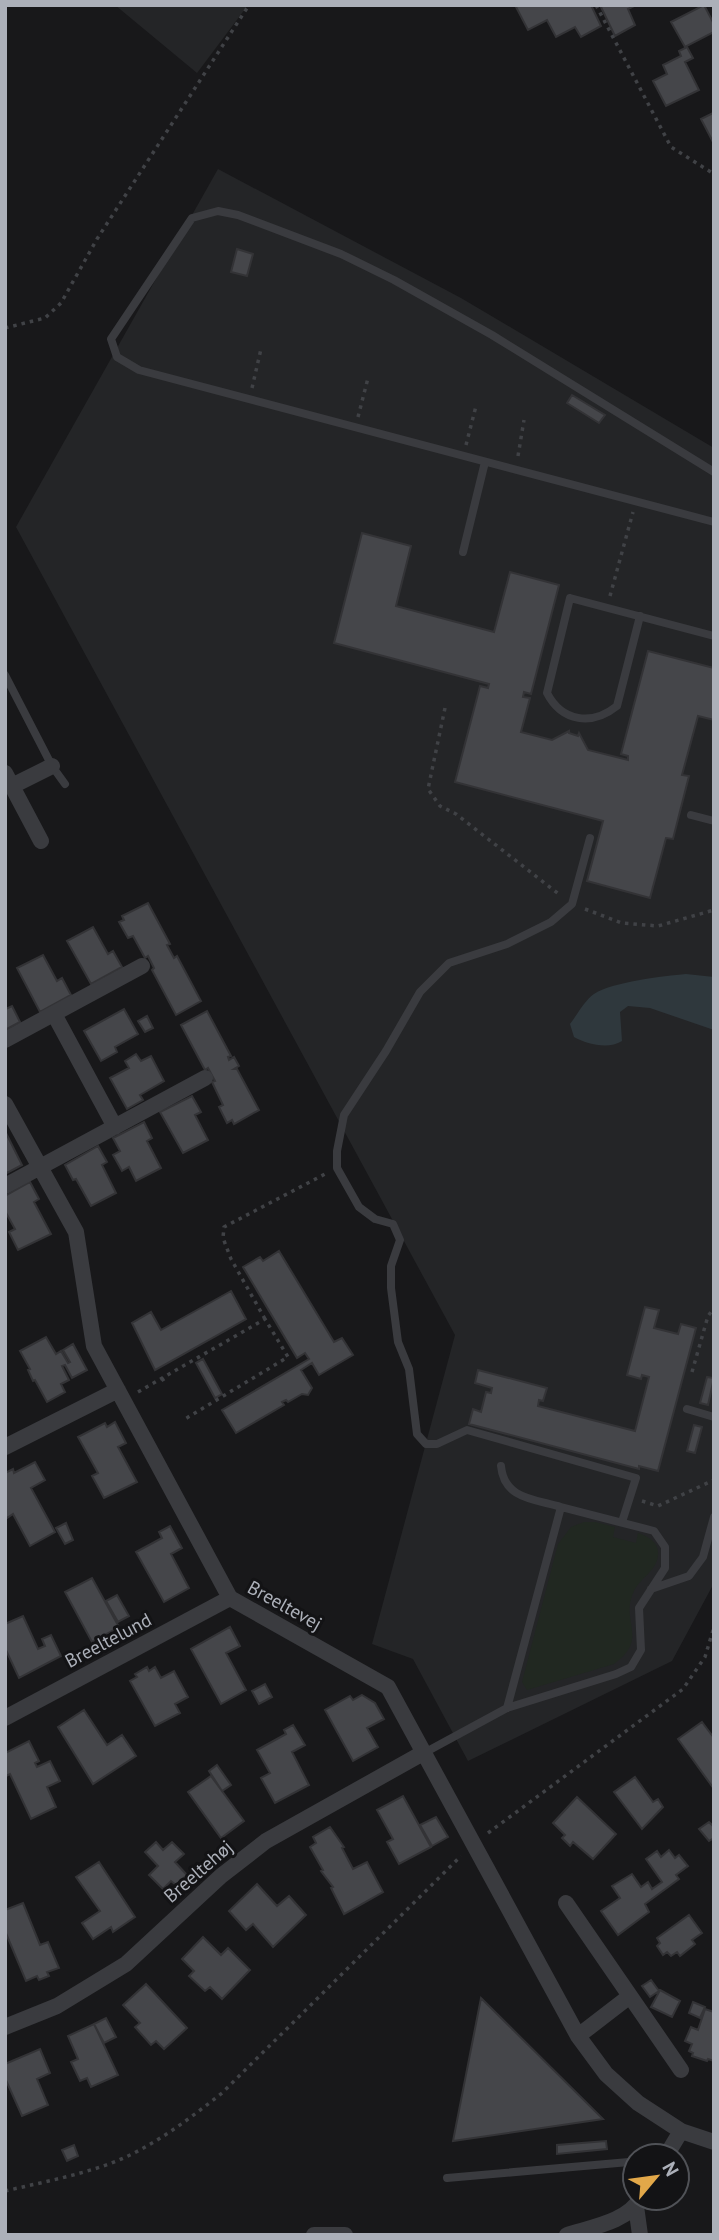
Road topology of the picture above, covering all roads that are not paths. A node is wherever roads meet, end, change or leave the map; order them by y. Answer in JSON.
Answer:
{"nodes":[{"id":1,"x":485,"y":462,"type":"junction"},
{"id":2,"x":714,"y":472,"type":"edge"},
{"id":3,"x":714,"y":523,"type":"edge"},
{"id":4,"x":463,"y":552,"type":"dead end"},
{"id":5,"x":640,"y":617,"type":"junction"},
{"id":6,"x":714,"y":636,"type":"edge"},
{"id":7,"x":5,"y":675,"type":"edge"},
{"id":8,"x":52,"y":766,"type":"junction"},
{"id":9,"x":9,"y":779,"type":"edge"},
{"id":10,"x":65,"y":784,"type":"dead end"},
{"id":11,"x":691,"y":816,"type":"dead end"},
{"id":12,"x":714,"y":821,"type":"edge"},
{"id":13,"x":590,"y":838,"type":"dead end"},
{"id":14,"x":41,"y":841,"type":"dead end"},
{"id":15,"x":142,"y":966,"type":"dead end"},
{"id":16,"x":54,"y":1014,"type":"junction"},
{"id":17,"x":5,"y":1040,"type":"edge"},
{"id":18,"x":205,"y":1078,"type":"dead end"},
{"id":19,"x":5,"y":1104,"type":"edge"},
{"id":20,"x":115,"y":1127,"type":"junction"},
{"id":21,"x":40,"y":1168,"type":"junction"},
{"id":22,"x":5,"y":1186,"type":"edge"},
{"id":23,"x":121,"y":1395,"type":"junction"},
{"id":24,"x":687,"y":1409,"type":"dead end"},
{"id":25,"x":714,"y":1417,"type":"edge"},
{"id":26,"x":5,"y":1447,"type":"edge"},
{"id":27,"x":501,"y":1466,"type":"dead end"},
{"id":28,"x":561,"y":1507,"type":"junction"},
{"id":29,"x":714,"y":1517,"type":"edge"},
{"id":30,"x":622,"y":1522,"type":"junction"},
{"id":31,"x":649,"y":1589,"type":"junction"},
{"id":32,"x":230,"y":1598,"type":"junction"},
{"id":33,"x":507,"y":1708,"type":"junction"},
{"id":34,"x":5,"y":1718,"type":"edge"},
{"id":35,"x":423,"y":1753,"type":"junction"},
{"id":36,"x":566,"y":1903,"type":"dead end"},
{"id":37,"x":630,"y":1996,"type":"junction"},
{"id":38,"x":5,"y":2027,"type":"edge"},
{"id":39,"x":578,"y":2036,"type":"junction"},
{"id":40,"x":681,"y":2070,"type":"dead end"},
{"id":41,"x":681,"y":2131,"type":"junction"},
{"id":42,"x":674,"y":2142,"type":"edge"},
{"id":43,"x":714,"y":2142,"type":"edge"},
{"id":44,"x":621,"y":2163,"type":"edge"},
{"id":45,"x":447,"y":2178,"type":"dead end"},
{"id":46,"x":625,"y":2212,"type":"edge"},
{"id":47,"x":639,"y":2212,"type":"edge"},
{"id":48,"x":314,"y":2235,"type":"edge"},
{"id":49,"x":345,"y":2235,"type":"edge"},
{"id":50,"x":568,"y":2235,"type":"edge"},
{"id":51,"x":640,"y":2235,"type":"edge"}],
"edges":[{"from":1,"to":2,"type":"lane"},
{"from":1,"to":3,"type":"lane"},
{"from":1,"to":4,"type":"lane"},
{"from":5,"to":5,"type":"lane"},
{"from":5,"to":6,"type":"lane"},
{"from":7,"to":8,"type":"lane"},
{"from":8,"to":9,"type":"street"},
{"from":8,"to":10,"type":"lane"},
{"from":9,"to":14,"type":"street"},
{"from":11,"to":12,"type":"lane"},
{"from":13,"to":30,"type":"lane"},
{"from":15,"to":16,"type":"street"},
{"from":16,"to":17,"type":"street"},
{"from":16,"to":20,"type":"street"},
{"from":18,"to":20,"type":"street"},
{"from":19,"to":21,"type":"street","name":"Breeltevej"},
{"from":20,"to":21,"type":"street"},
{"from":21,"to":22,"type":"street"},
{"from":21,"to":23,"type":"street","name":"Breeltevej"},
{"from":23,"to":26,"type":"street"},
{"from":23,"to":32,"type":"street","name":"Breeltevej"},
{"from":24,"to":25,"type":"lane"},
{"from":27,"to":28,"type":"lane"},
{"from":28,"to":30,"type":"lane"},
{"from":28,"to":33,"type":"lane"},
{"from":29,"to":31,"type":"lane"},
{"from":30,"to":31,"type":"lane"},
{"from":31,"to":33,"type":"lane"},
{"from":32,"to":34,"type":"street","name":"Breeltelund"},
{"from":32,"to":35,"type":"street","name":"Breeltevej"},
{"from":33,"to":35,"type":"lane"},
{"from":35,"to":38,"type":"street","name":"Breeltehøj"},
{"from":35,"to":39,"type":"street","name":"Breeltevej"},
{"from":36,"to":37,"type":"street"},
{"from":37,"to":39,"type":"street"},
{"from":37,"to":40,"type":"street"},
{"from":39,"to":41,"type":"street","name":"Breeltevej"},
{"from":41,"to":42,"type":"street"},
{"from":41,"to":43,"type":"street","name":"Breeltevej"},
{"from":44,"to":45,"type":"lane"},
{"from":46,"to":50,"type":"street"},
{"from":47,"to":51,"type":"street"},
{"from":48,"to":49,"type":"street"}]}
